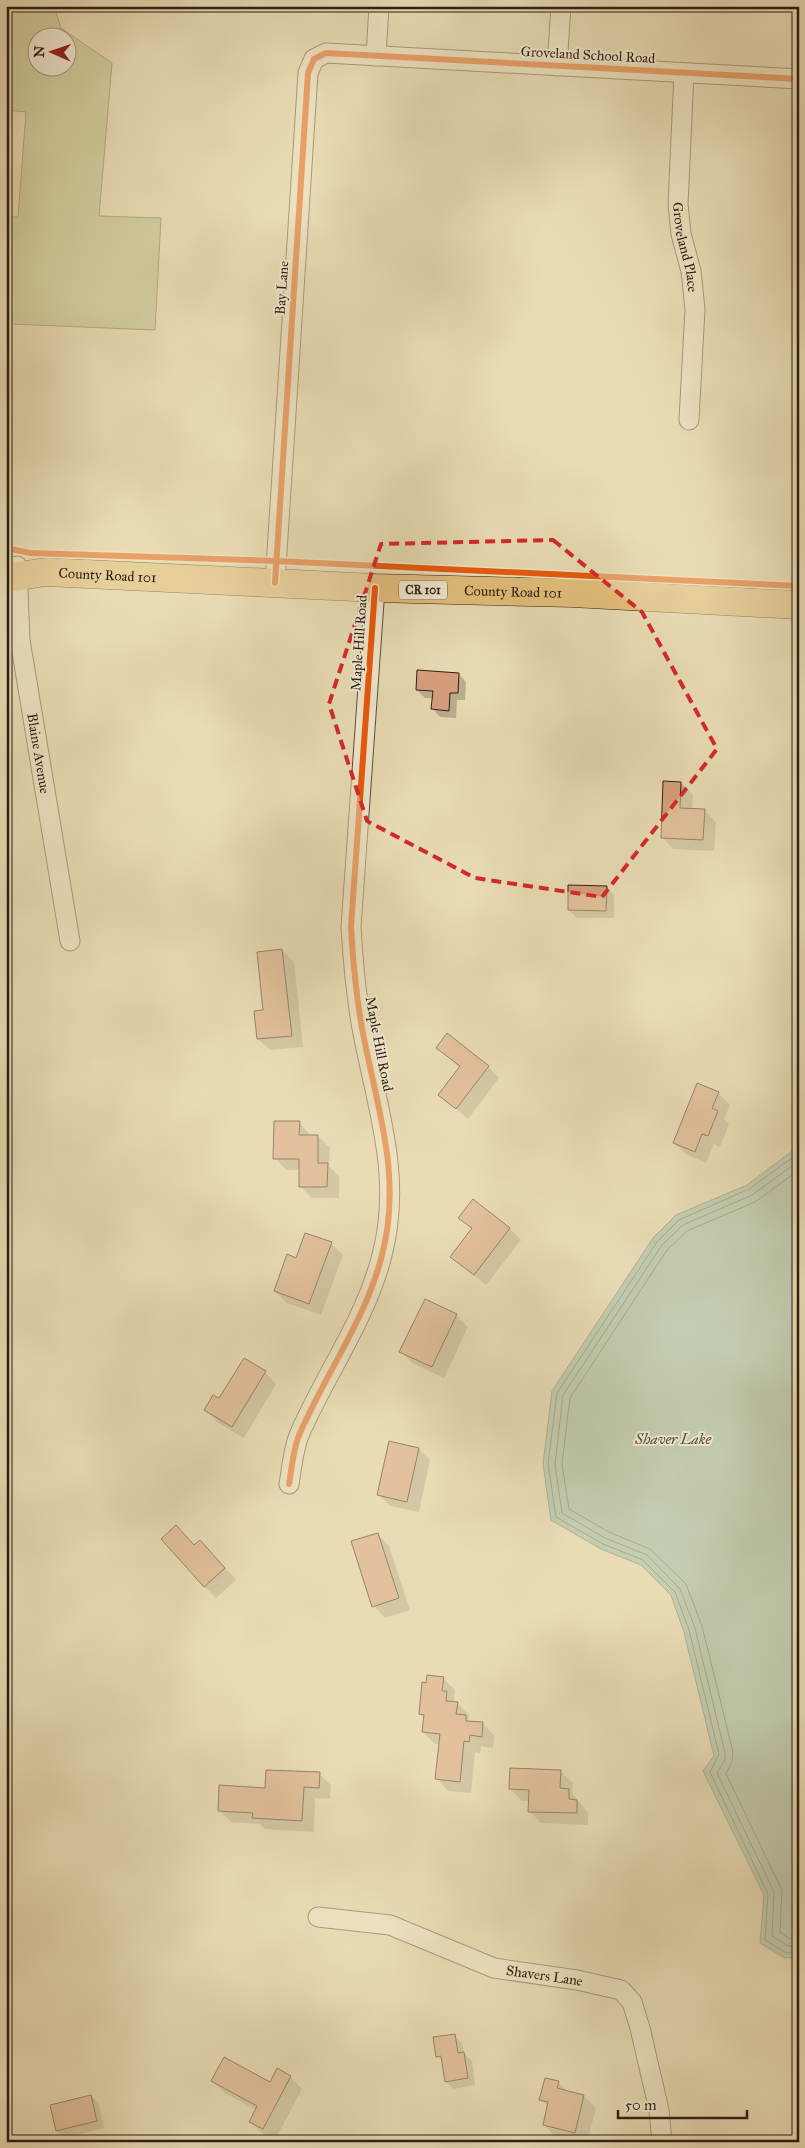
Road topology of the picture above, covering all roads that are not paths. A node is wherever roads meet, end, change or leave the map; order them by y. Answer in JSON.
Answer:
{"nodes":[{"id":1,"x":379,"y":6,"type":"edge"},
{"id":2,"x":561,"y":6,"type":"edge"},
{"id":3,"x":376,"y":56,"type":"junction"},
{"id":4,"x":557,"y":66,"type":"junction"},
{"id":5,"x":684,"y":73,"type":"junction"},
{"id":6,"x":799,"y":79,"type":"edge"},
{"id":7,"x":689,"y":420,"type":"dead end"},
{"id":8,"x":12,"y":570,"type":"edge"},
{"id":9,"x":275,"y":584,"type":"junction"},
{"id":10,"x":375,"y":588,"type":"junction"},
{"id":11,"x":799,"y":605,"type":"edge"},
{"id":12,"x":70,"y":940,"type":"dead end"},
{"id":13,"x":289,"y":1484,"type":"dead end"},
{"id":14,"x":318,"y":1918,"type":"dead end"},
{"id":15,"x":662,"y":2142,"type":"edge"}],
"edges":[{"from":1,"to":3,"type":"street"},
{"from":2,"to":4,"type":"street"},
{"from":3,"to":4,"type":"street","name":"Groveland School Road"},
{"from":3,"to":9,"type":"street","name":"Bay Lane"},
{"from":4,"to":5,"type":"street","name":"Groveland School Road"},
{"from":5,"to":6,"type":"street","name":"Groveland School Road"},
{"from":5,"to":7,"type":"street","name":"Groveland Place"},
{"from":8,"to":9,"type":"main road","name":"County Road 101","number":"CR 101"},
{"from":8,"to":12,"type":"street","name":"Blaine Avenue"},
{"from":9,"to":10,"type":"main road","name":"County Road 101","number":"CR 101"},
{"from":10,"to":11,"type":"main road","name":"County Road 101","number":"CR 101"},
{"from":10,"to":13,"type":"street","name":"Maple Hill Road"},
{"from":14,"to":15,"type":"street","name":"Shavers Lane"}]}
